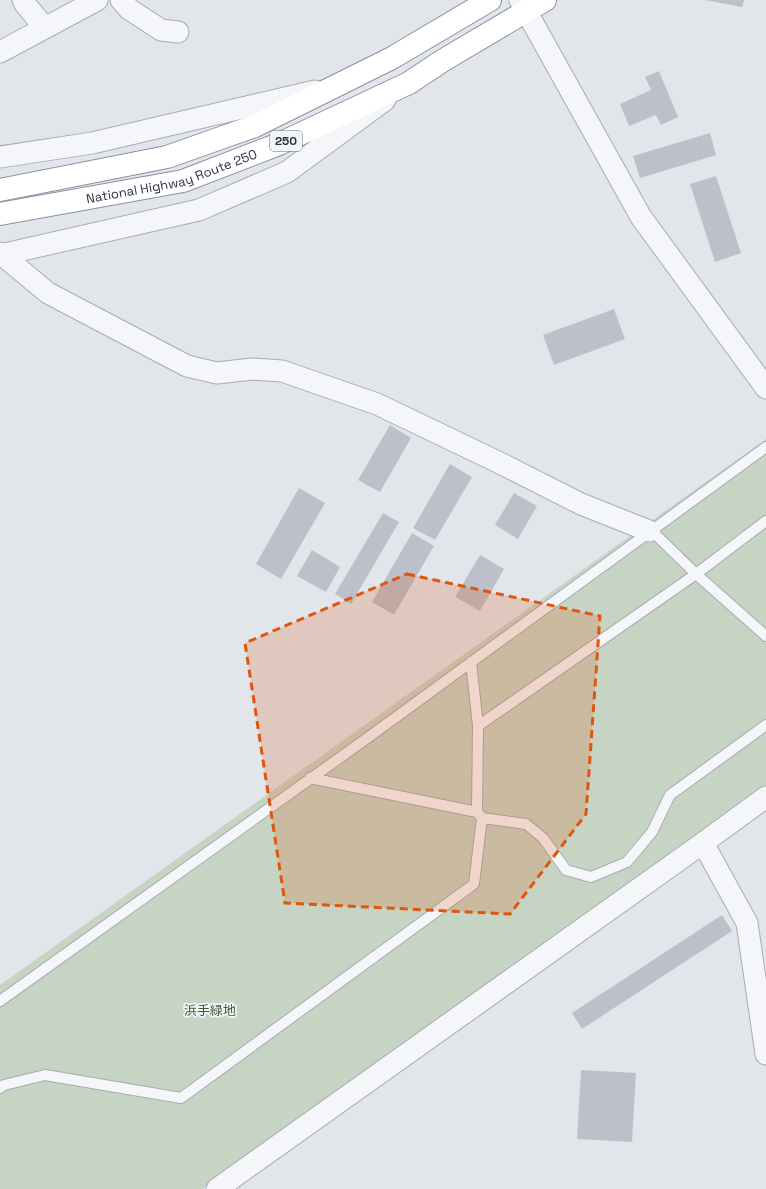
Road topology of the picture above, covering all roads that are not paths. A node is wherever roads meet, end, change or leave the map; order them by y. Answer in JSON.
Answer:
{"nodes":[{"id":1,"x":22,"y":0,"type":"edge"},
{"id":2,"x":97,"y":0,"type":"edge"},
{"id":3,"x":120,"y":0,"type":"edge"},
{"id":4,"x":490,"y":0,"type":"edge"},
{"id":5,"x":545,"y":0,"type":"edge"},
{"id":6,"x":523,"y":6,"type":"edge"},
{"id":7,"x":45,"y":28,"type":"junction"},
{"id":8,"x":178,"y":32,"type":"dead end"},
{"id":9,"x":0,"y":52,"type":"edge"},
{"id":10,"x":409,"y":83,"type":"junction"},
{"id":11,"x":336,"y":86,"type":"junction"},
{"id":12,"x":0,"y":157,"type":"edge"},
{"id":13,"x":0,"y":190,"type":"edge"},
{"id":14,"x":0,"y":214,"type":"edge"},
{"id":15,"x":0,"y":254,"type":"edge"},
{"id":16,"x":766,"y":388,"type":"edge"},
{"id":17,"x":766,"y":446,"type":"edge"},
{"id":18,"x":766,"y":521,"type":"edge"},
{"id":19,"x":649,"y":531,"type":"junction"},
{"id":20,"x":696,"y":574,"type":"junction"},
{"id":21,"x":766,"y":636,"type":"edge"},
{"id":22,"x":471,"y":662,"type":"junction"},
{"id":23,"x":766,"y":725,"type":"edge"},
{"id":24,"x":478,"y":726,"type":"junction"},
{"id":25,"x":310,"y":778,"type":"junction"},
{"id":26,"x":766,"y":797,"type":"edge"},
{"id":27,"x":480,"y":815,"type":"junction"},
{"id":28,"x":703,"y":843,"type":"junction"},
{"id":29,"x":0,"y":1001,"type":"edge"},
{"id":30,"x":766,"y":1054,"type":"edge"},
{"id":31,"x":0,"y":1088,"type":"edge"},
{"id":32,"x":217,"y":1189,"type":"edge"}],
"edges":[{"from":1,"to":7,"type":"street"},
{"from":2,"to":7,"type":"street"},
{"from":3,"to":8,"type":"street"},
{"from":4,"to":11,"type":"highway","name":"National Highway Route 250","number":"250"},
{"from":5,"to":6,"type":"highway","name":"National Highway Route 250","number":"250"},
{"from":6,"to":10,"type":"highway","name":"National Highway Route 250","number":"250"},
{"from":6,"to":16,"type":"street"},
{"from":7,"to":9,"type":"street"},
{"from":10,"to":14,"type":"highway","name":"National Highway Route 250","number":"250"},
{"from":10,"to":15,"type":"street"},
{"from":11,"to":12,"type":"street"},
{"from":11,"to":13,"type":"highway","name":"National Highway Route 250","number":"250"},
{"from":15,"to":19,"type":"street"},
{"from":17,"to":19,"type":"lane"},
{"from":18,"to":20,"type":"lane"},
{"from":19,"to":20,"type":"lane"},
{"from":19,"to":22,"type":"lane"},
{"from":20,"to":21,"type":"lane"},
{"from":20,"to":24,"type":"lane"},
{"from":22,"to":24,"type":"lane"},
{"from":22,"to":25,"type":"lane"},
{"from":23,"to":27,"type":"lane"},
{"from":24,"to":27,"type":"lane"},
{"from":25,"to":27,"type":"lane"},
{"from":25,"to":29,"type":"lane"},
{"from":26,"to":28,"type":"street"},
{"from":27,"to":31,"type":"lane"},
{"from":28,"to":30,"type":"street"},
{"from":28,"to":32,"type":"street"}]}
